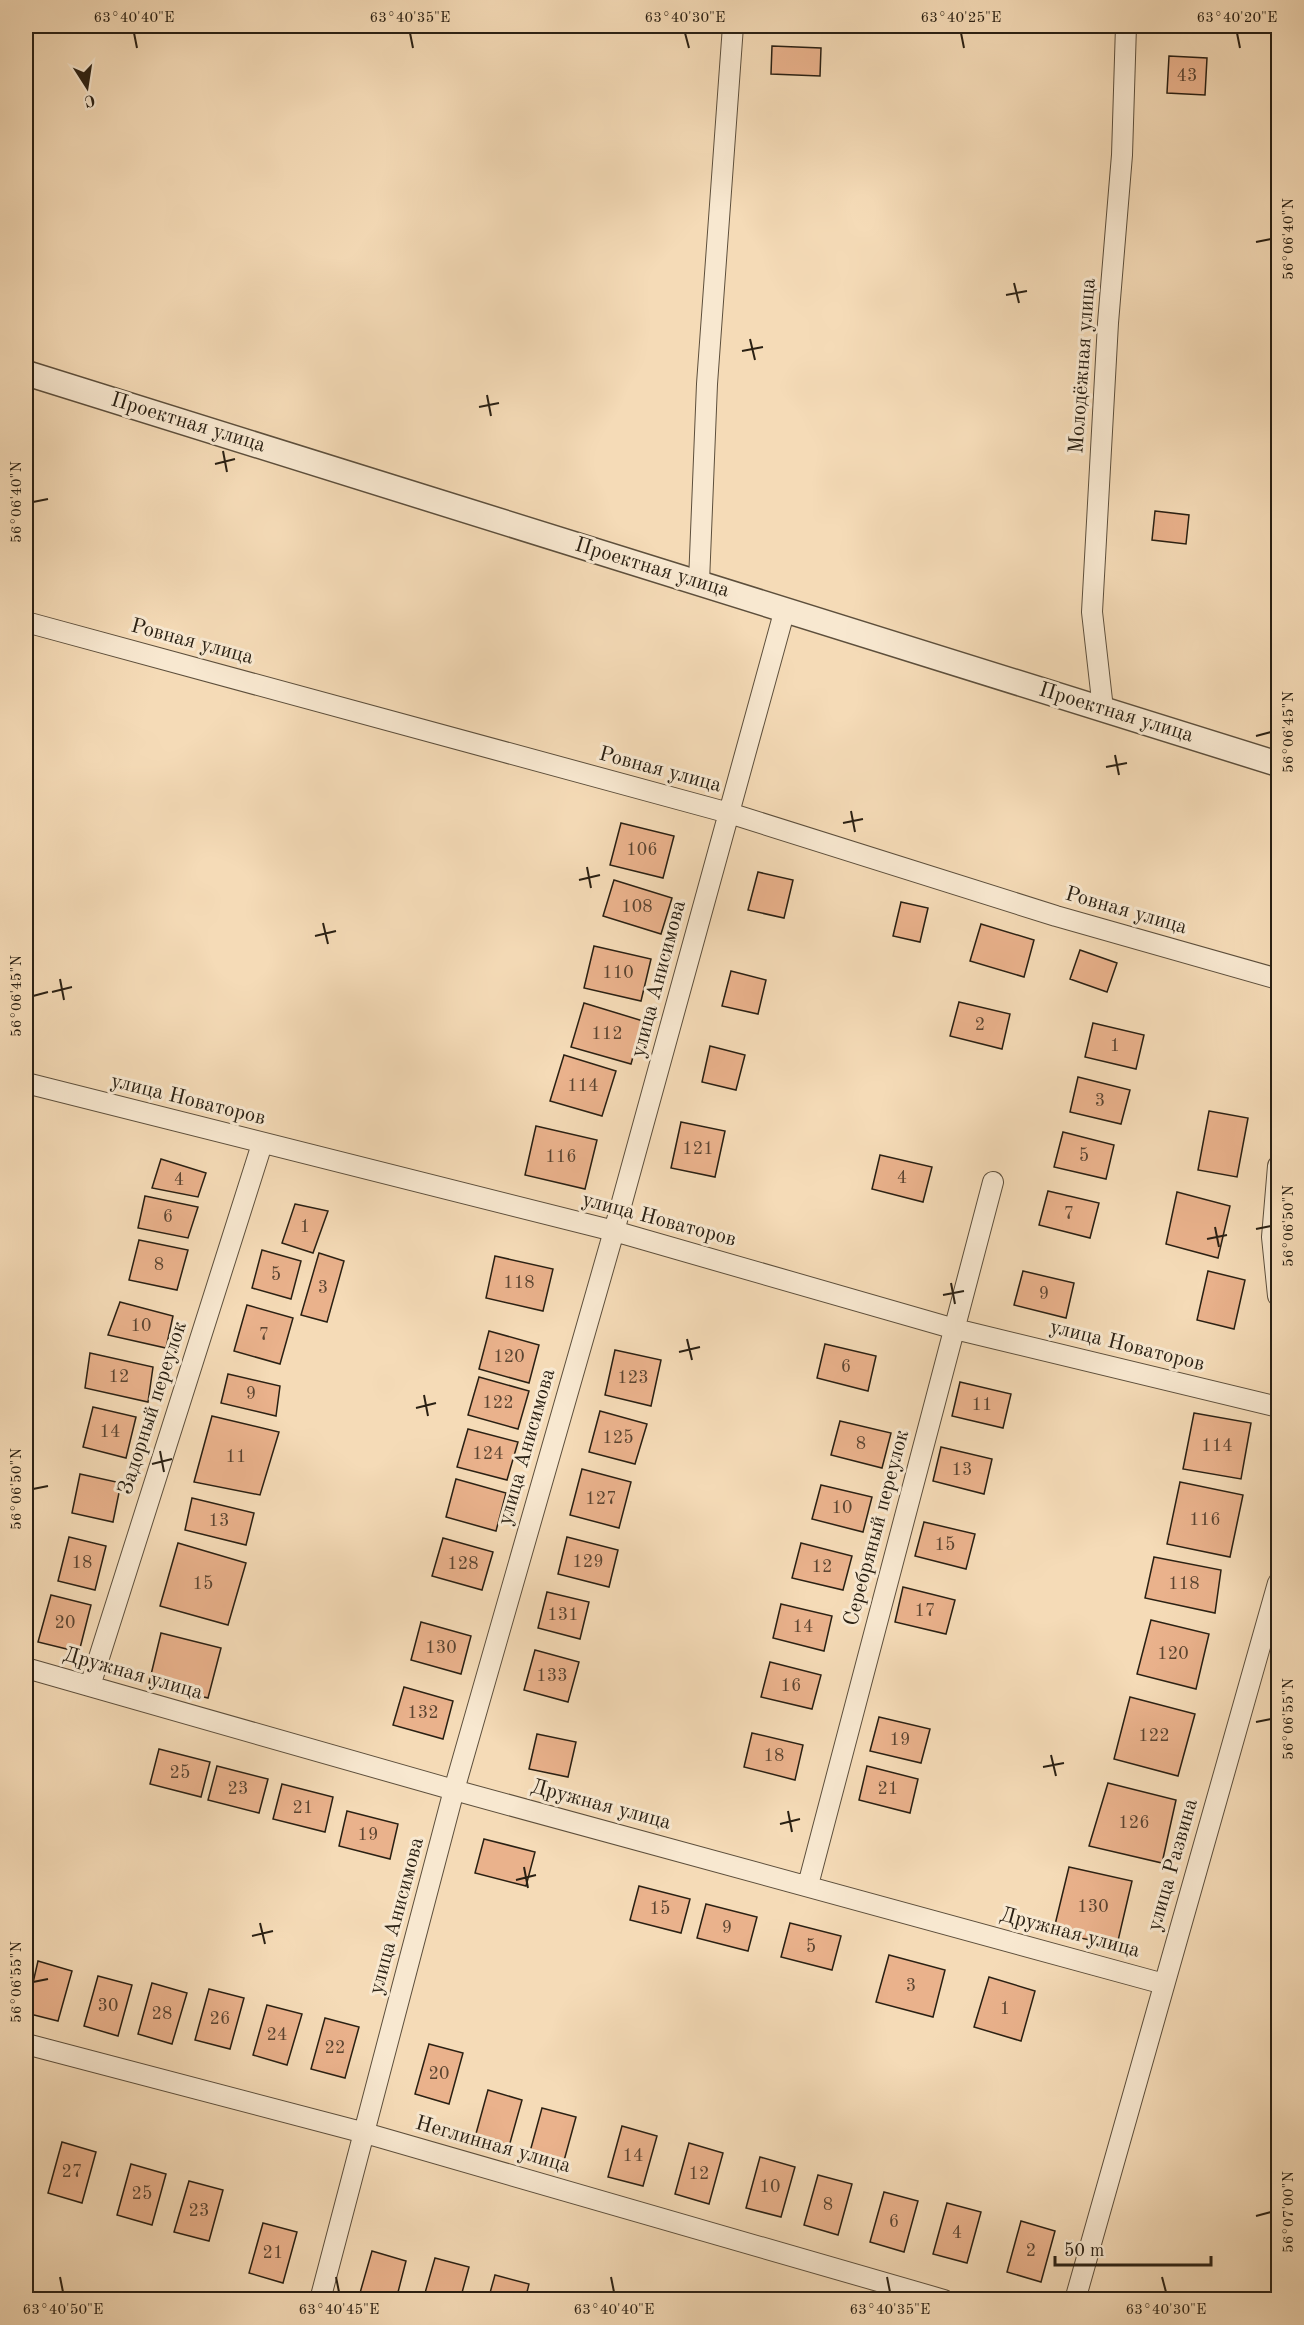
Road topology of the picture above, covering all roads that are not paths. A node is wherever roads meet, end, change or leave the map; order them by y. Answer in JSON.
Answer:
{"nodes":[{"id":1,"x":733,"y":26,"type":"edge"},
{"id":2,"x":1126,"y":26,"type":"edge"},
{"id":3,"x":26,"y":373,"type":"edge"},
{"id":4,"x":699,"y":582,"type":"junction"},
{"id":5,"x":785,"y":609,"type":"junction"},
{"id":6,"x":26,"y":622,"type":"edge"},
{"id":7,"x":1103,"y":709,"type":"junction"},
{"id":8,"x":1278,"y":764,"type":"edge"},
{"id":9,"x":729,"y":813,"type":"junction"},
{"id":10,"x":1278,"y":979,"type":"edge"},
{"id":11,"x":26,"y":1083,"type":"edge"},
{"id":12,"x":262,"y":1144,"type":"junction"},
{"id":13,"x":1278,"y":1166,"type":"edge"},
{"id":14,"x":993,"y":1182,"type":"dead end"},
{"id":15,"x":614,"y":1231,"type":"junction"},
{"id":16,"x":1278,"y":1296,"type":"edge"},
{"id":17,"x":955,"y":1329,"type":"junction"},
{"id":18,"x":1278,"y":1407,"type":"edge"},
{"id":19,"x":1278,"y":1583,"type":"edge"},
{"id":20,"x":26,"y":1668,"type":"edge"},
{"id":21,"x":90,"y":1686,"type":"junction"},
{"id":22,"x":454,"y":1791,"type":"junction"},
{"id":23,"x":808,"y":1885,"type":"junction"},
{"id":24,"x":1164,"y":1984,"type":"junction"},
{"id":25,"x":26,"y":2044,"type":"edge"},
{"id":26,"x":365,"y":2133,"type":"junction"},
{"id":27,"x":320,"y":2300,"type":"edge"},
{"id":28,"x":944,"y":2300,"type":"edge"},
{"id":29,"x":1075,"y":2300,"type":"edge"}],
"edges":[{"from":1,"to":4,"type":"street"},
{"from":2,"to":7,"type":"street","name":"Молодёжная улица"},
{"from":3,"to":4,"type":"street","name":"Проектная улица"},
{"from":4,"to":5,"type":"street","name":"Проектная улица"},
{"from":5,"to":7,"type":"street","name":"Проектная улица"},
{"from":5,"to":9,"type":"street","name":"улица Анисимова"},
{"from":6,"to":9,"type":"street","name":"Ровная улица"},
{"from":7,"to":8,"type":"street","name":"Проектная улица"},
{"from":9,"to":10,"type":"street","name":"Ровная улица"},
{"from":9,"to":15,"type":"street","name":"улица Анисимова"},
{"from":11,"to":12,"type":"street","name":"улица Новаторов"},
{"from":12,"to":15,"type":"street","name":"улица Новаторов"},
{"from":12,"to":21,"type":"street","name":"Задорный переулок"},
{"from":13,"to":16,"type":"street"},
{"from":14,"to":17,"type":"street","name":"Серебряный переулок"},
{"from":15,"to":17,"type":"street","name":"улица Новаторов"},
{"from":15,"to":22,"type":"street","name":"улица Анисимова"},
{"from":17,"to":18,"type":"street","name":"улица Новаторов"},
{"from":17,"to":23,"type":"street","name":"Серебряный переулок"},
{"from":19,"to":24,"type":"street","name":"улица Развина"},
{"from":20,"to":21,"type":"street","name":"Дружная улица"},
{"from":21,"to":22,"type":"street","name":"Дружная улица"},
{"from":22,"to":23,"type":"street","name":"Дружная улица"},
{"from":22,"to":26,"type":"street","name":"улица Анисимова"},
{"from":23,"to":24,"type":"street","name":"Дружная улица"},
{"from":24,"to":29,"type":"street","name":"улица Развина"},
{"from":25,"to":26,"type":"street","name":"Неглинная улица"},
{"from":26,"to":27,"type":"street","name":"улица Анисимова"},
{"from":26,"to":28,"type":"street","name":"Неглинная улица"}]}
